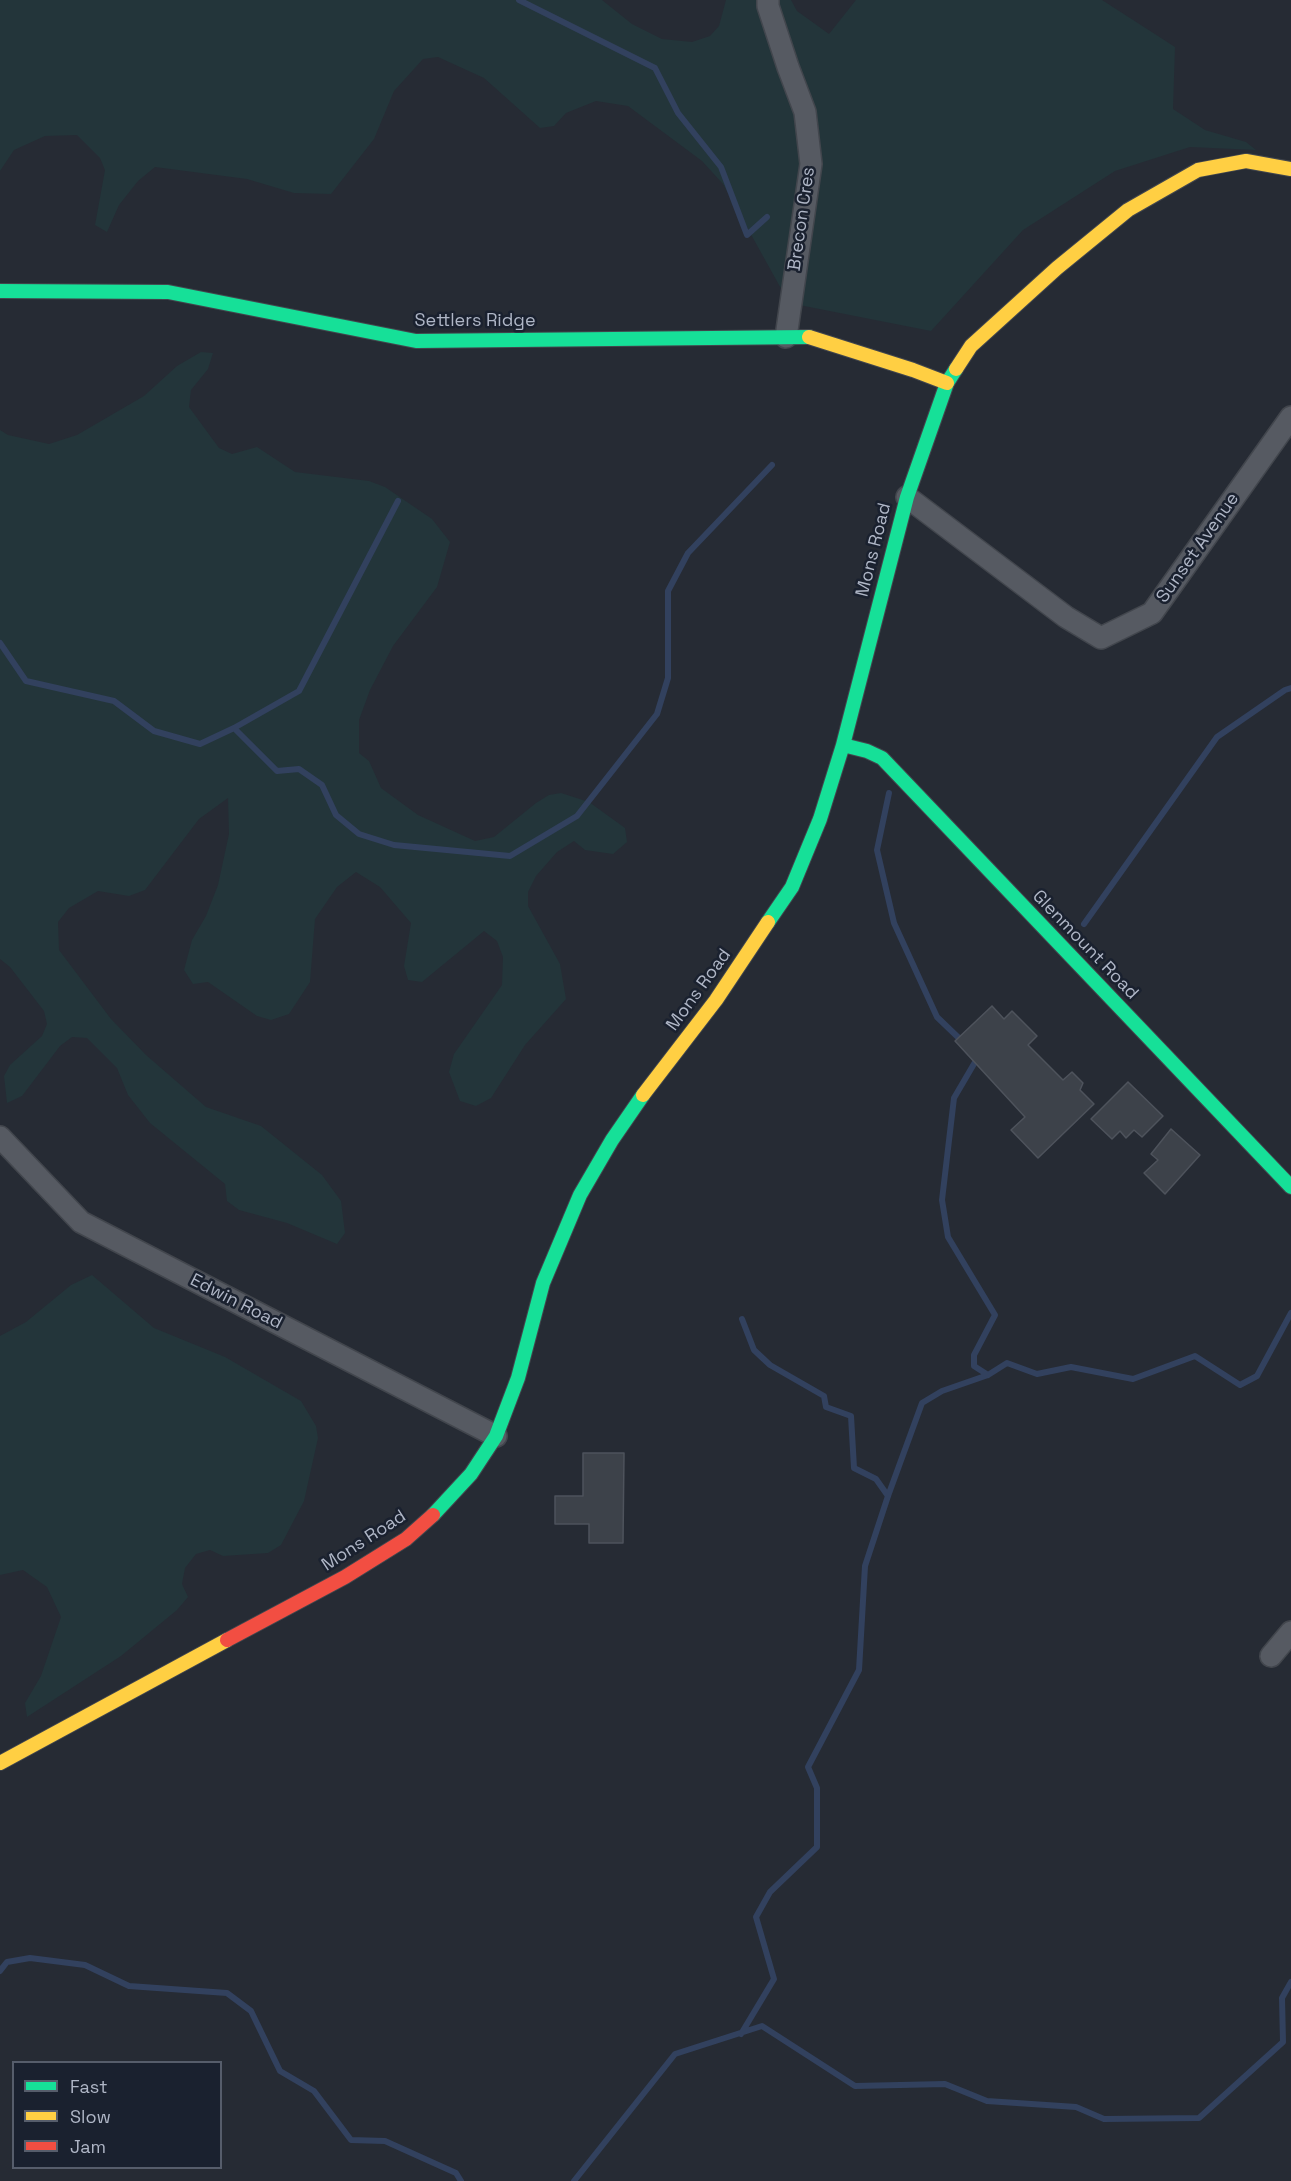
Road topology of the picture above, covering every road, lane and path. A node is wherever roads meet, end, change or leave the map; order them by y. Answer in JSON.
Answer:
{"nodes":[{"id":1,"x":768,"y":0,"type":"edge"},
{"id":2,"x":1291,"y":169,"type":"edge"},
{"id":3,"x":0,"y":291,"type":"edge"},
{"id":4,"x":786,"y":337,"type":"junction"},
{"id":5,"x":947,"y":383,"type":"junction"},
{"id":6,"x":1291,"y":417,"type":"edge"},
{"id":7,"x":907,"y":497,"type":"junction"},
{"id":8,"x":843,"y":745,"type":"junction"},
{"id":9,"x":0,"y":1137,"type":"edge"},
{"id":10,"x":1291,"y":1186,"type":"edge"},
{"id":11,"x":496,"y":1436,"type":"junction"},
{"id":12,"x":1291,"y":1632,"type":"edge"},
{"id":13,"x":1271,"y":1656,"type":"dead end"},
{"id":14,"x":0,"y":1763,"type":"edge"}],
"edges":[{"from":1,"to":4,"type":"street","name":"Brecon Cres"},
{"from":2,"to":5,"type":"main road","name":"Mons Road"},
{"from":3,"to":4,"type":"main road","name":"Settlers Ridge"},
{"from":4,"to":5,"type":"main road","name":"Settlers Ridge"},
{"from":5,"to":7,"type":"main road","name":"Mons Road"},
{"from":6,"to":7,"type":"street","name":"Sunset Avenue"},
{"from":7,"to":8,"type":"main road","name":"Mons Road"},
{"from":8,"to":10,"type":"main road","name":"Glenmount Road"},
{"from":8,"to":11,"type":"main road","name":"Mons Road"},
{"from":9,"to":11,"type":"street","name":"Edwin Road"},
{"from":11,"to":14,"type":"main road","name":"Mons Road"},
{"from":12,"to":13,"type":"street"}]}
